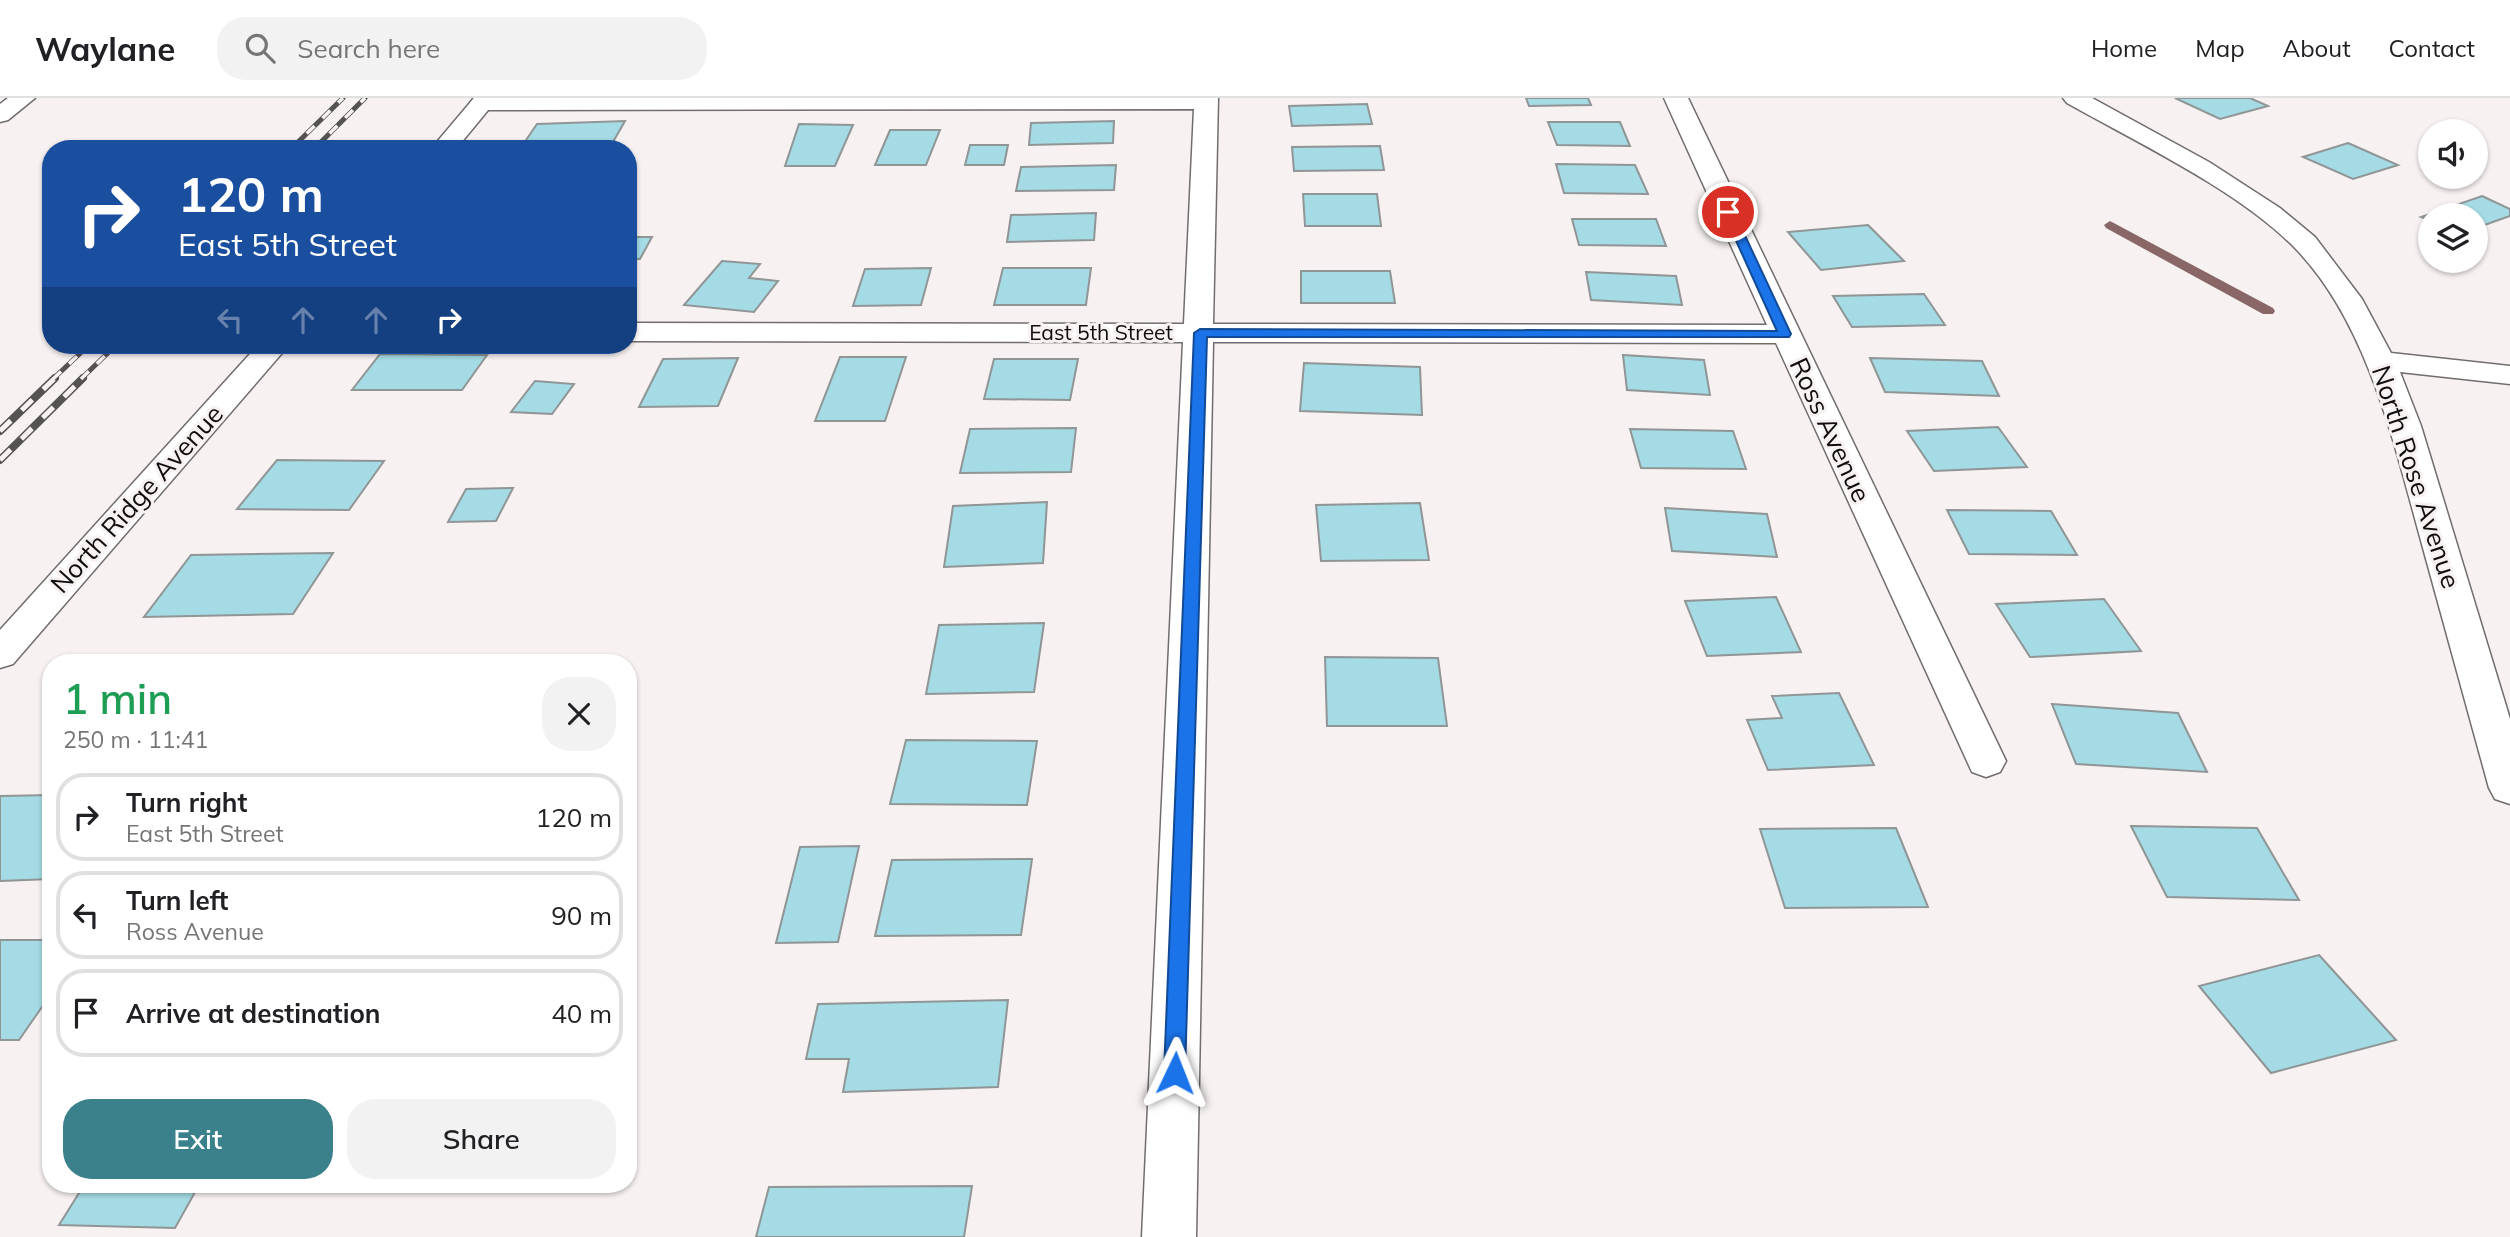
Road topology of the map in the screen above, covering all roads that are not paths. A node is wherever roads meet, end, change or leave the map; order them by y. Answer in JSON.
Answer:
{"nodes":[{"id":1,"x":23,"y":98,"type":"edge"},
{"id":2,"x":1676,"y":98,"type":"edge"},
{"id":3,"x":2075,"y":98,"type":"edge"},
{"id":4,"x":1206,"y":100,"type":"edge"},
{"id":5,"x":484,"y":101,"type":"edge"},
{"id":6,"x":0,"y":115,"type":"edge"},
{"id":7,"x":451,"y":140,"type":"edge"},
{"id":8,"x":637,"y":332,"type":"edge"},
{"id":9,"x":1200,"y":333,"type":"junction"},
{"id":10,"x":1785,"y":334,"type":"junction"},
{"id":11,"x":266,"y":354,"type":"edge"},
{"id":12,"x":2381,"y":361,"type":"junction"},
{"id":13,"x":2510,"y":375,"type":"edge"},
{"id":14,"x":0,"y":654,"type":"edge"},
{"id":15,"x":1986,"y":761,"type":"dead end"},
{"id":16,"x":2510,"y":788,"type":"edge"},
{"id":17,"x":1169,"y":1237,"type":"edge"}],
"edges":[{"from":1,"to":6,"type":"street"},
{"from":2,"to":10,"type":"street","name":"Ross Avenue"},
{"from":3,"to":12,"type":"street","name":"North Rose Avenue"},
{"from":4,"to":5,"type":"street"},
{"from":4,"to":9,"type":"street"},
{"from":5,"to":7,"type":"street"},
{"from":8,"to":9,"type":"street","name":"East 5th Street"},
{"from":9,"to":10,"type":"street","name":"East 5th Street"},
{"from":9,"to":17,"type":"street"},
{"from":10,"to":15,"type":"street","name":"Ross Avenue"},
{"from":11,"to":14,"type":"street","name":"North Ridge Avenue"},
{"from":12,"to":13,"type":"street"},
{"from":12,"to":16,"type":"street","name":"North Rose Avenue"}]}
